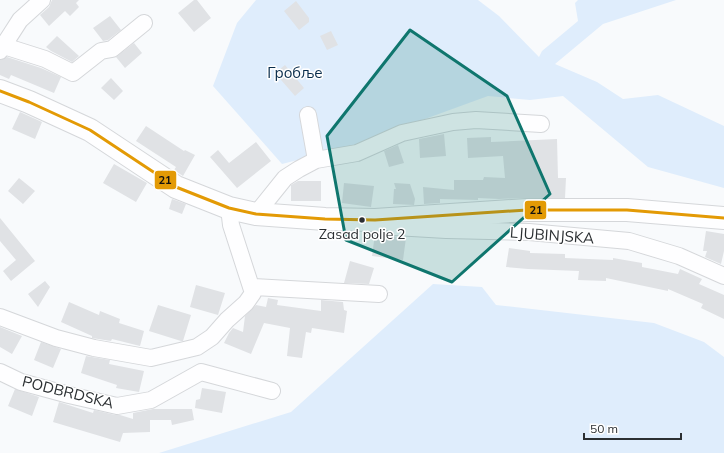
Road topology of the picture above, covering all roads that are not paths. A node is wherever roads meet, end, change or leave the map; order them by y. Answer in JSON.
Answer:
{"nodes":[{"id":1,"x":42,"y":0,"type":"edge"},
{"id":2,"x":144,"y":23,"type":"dead end"},
{"id":3,"x":2,"y":49,"type":"edge"},
{"id":4,"x":0,"y":91,"type":"edge"},
{"id":5,"x":308,"y":114,"type":"dead end"},
{"id":6,"x":541,"y":124,"type":"dead end"},
{"id":7,"x":316,"y":160,"type":"junction"},
{"id":8,"x":229,"y":208,"type":"junction"},
{"id":9,"x":256,"y":214,"type":"junction"},
{"id":10,"x":724,"y":218,"type":"edge"},
{"id":11,"x":375,"y":220,"type":"junction"},
{"id":12,"x":724,"y":276,"type":"edge"},
{"id":13,"x":252,"y":286,"type":"junction"},
{"id":14,"x":379,"y":294,"type":"dead end"},
{"id":15,"x":0,"y":317,"type":"edge"},
{"id":16,"x":0,"y":372,"type":"edge"},
{"id":17,"x":272,"y":391,"type":"dead end"}],
"edges":[{"from":1,"to":3,"type":"street"},
{"from":2,"to":3,"type":"street"},
{"from":4,"to":8,"type":"street"},
{"from":5,"to":7,"type":"street"},
{"from":6,"to":7,"type":"street"},
{"from":7,"to":9,"type":"street"},
{"from":8,"to":9,"type":"street"},
{"from":8,"to":13,"type":"street"},
{"from":9,"to":11,"type":"street"},
{"from":10,"to":11,"type":"street"},
{"from":11,"to":12,"type":"street","name":"LJUBINJSKA"},
{"from":13,"to":14,"type":"street"},
{"from":13,"to":15,"type":"street"},
{"from":16,"to":17,"type":"street","name":"PODBRDSKA"}]}
